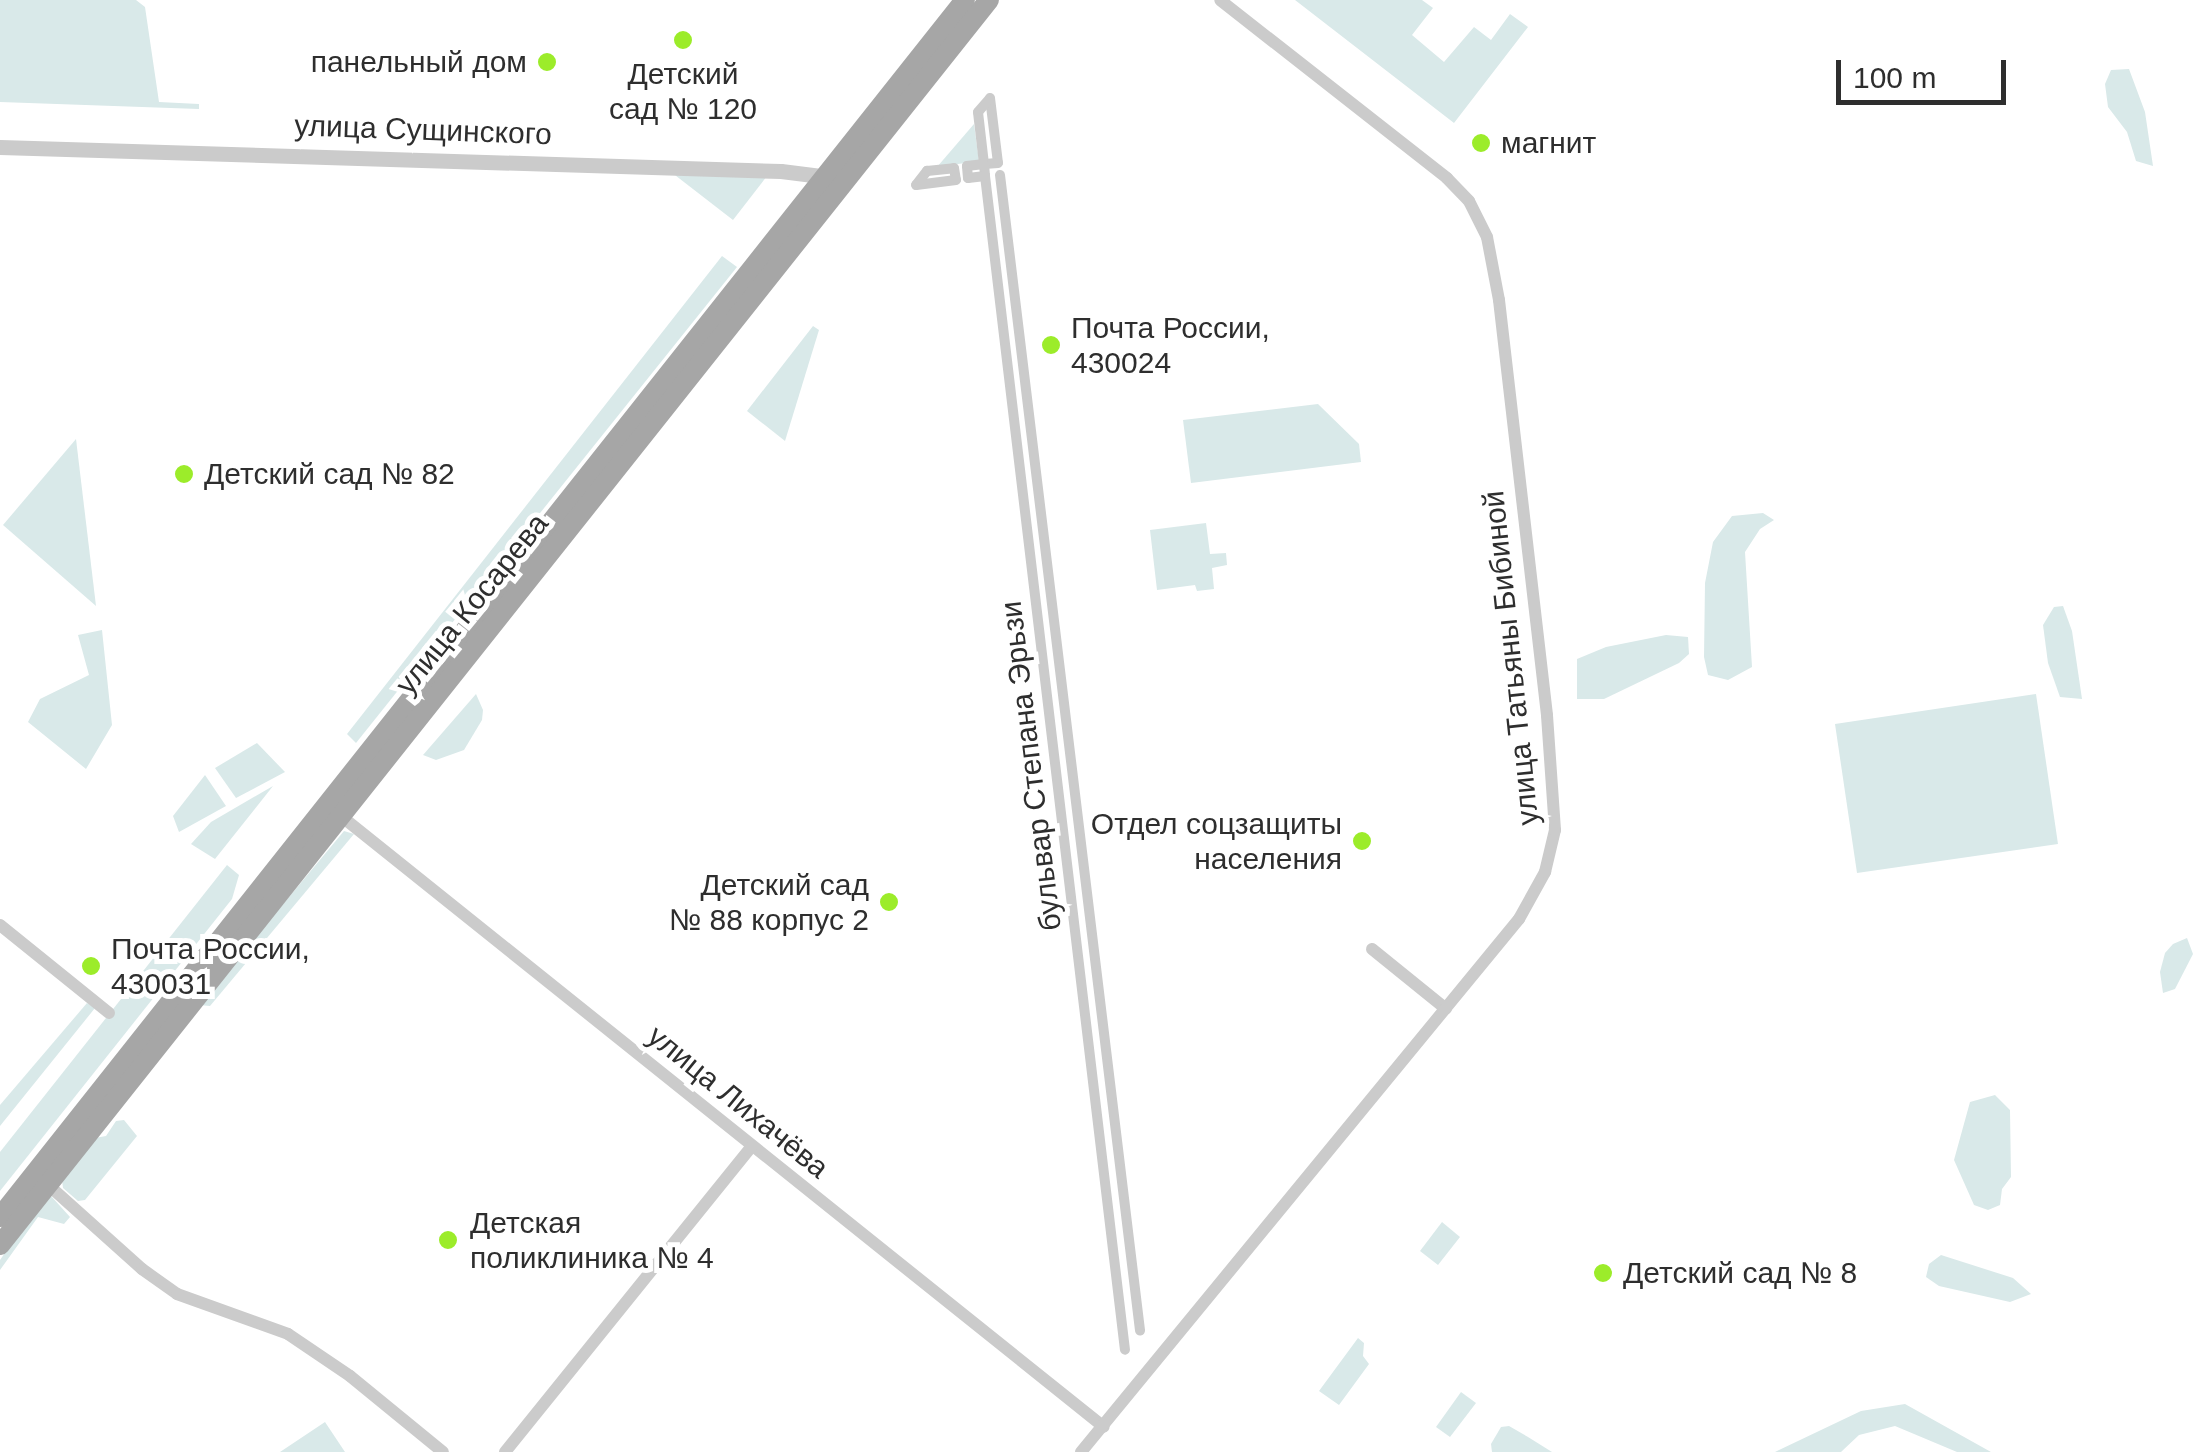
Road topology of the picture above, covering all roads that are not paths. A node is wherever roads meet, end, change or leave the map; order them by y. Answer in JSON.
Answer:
{"nodes":[{"id":1,"x":964,"y":0,"type":"edge"},
{"id":2,"x":989,"y":0,"type":"edge"},
{"id":3,"x":1220,"y":0,"type":"edge"},
{"id":4,"x":0,"y":148,"type":"edge"},
{"id":5,"x":984,"y":170,"type":"junction"},
{"id":6,"x":1000,"y":175,"type":"dead end"},
{"id":7,"x":821,"y":176,"type":"junction"},
{"id":8,"x":838,"y":190,"type":"junction"},
{"id":9,"x":334,"y":810,"type":"junction"},
{"id":10,"x":0,"y":925,"type":"edge"},
{"id":11,"x":1372,"y":948,"type":"dead end"},
{"id":12,"x":1446,"y":1009,"type":"junction"},
{"id":13,"x":108,"y":1013,"type":"dead end"},
{"id":14,"x":752,"y":1146,"type":"junction"},
{"id":15,"x":45,"y":1182,"type":"junction"},
{"id":16,"x":0,"y":1217,"type":"edge"},
{"id":17,"x":0,"y":1245,"type":"edge"},
{"id":18,"x":1140,"y":1331,"type":"dead end"},
{"id":19,"x":1125,"y":1350,"type":"dead end"},
{"id":20,"x":1104,"y":1426,"type":"junction"},
{"id":21,"x":443,"y":1452,"type":"edge"},
{"id":22,"x":505,"y":1452,"type":"edge"},
{"id":23,"x":1082,"y":1452,"type":"edge"}],
"edges":[{"from":1,"to":7,"type":"main road","name":"улица Косарева"},
{"from":2,"to":8,"type":"main road","name":"улица Косарева"},
{"from":3,"to":12,"type":"street","name":"улица Татьяны Бибиной"},
{"from":4,"to":7,"type":"street","name":"улица Сущинского"},
{"from":5,"to":5,"type":"street","name":"бульвар Степана Эрьзи"},
{"from":5,"to":19,"type":"street","name":"бульвар Степана Эрьзи"},
{"from":6,"to":18,"type":"street","name":"бульвар Степана Эрьзи"},
{"from":7,"to":8,"type":"main road"},
{"from":7,"to":9,"type":"main road","name":"улица Косарева"},
{"from":8,"to":9,"type":"main road","name":"улица Косарева"},
{"from":9,"to":14,"type":"street","name":"улица Лихачёва"},
{"from":9,"to":15,"type":"main road","name":"улица Косарева"},
{"from":9,"to":16,"type":"main road","name":"улица Косарева"},
{"from":10,"to":13,"type":"street"},
{"from":11,"to":12,"type":"street"},
{"from":12,"to":20,"type":"street","name":"улица Татьяны Бибиной"},
{"from":14,"to":20,"type":"street","name":"улица Лихачёва"},
{"from":14,"to":22,"type":"street"},
{"from":15,"to":17,"type":"main road","name":"улица Косарева"},
{"from":15,"to":21,"type":"street"},
{"from":20,"to":23,"type":"street","name":"улица Татьяны Бибиной"}]}
